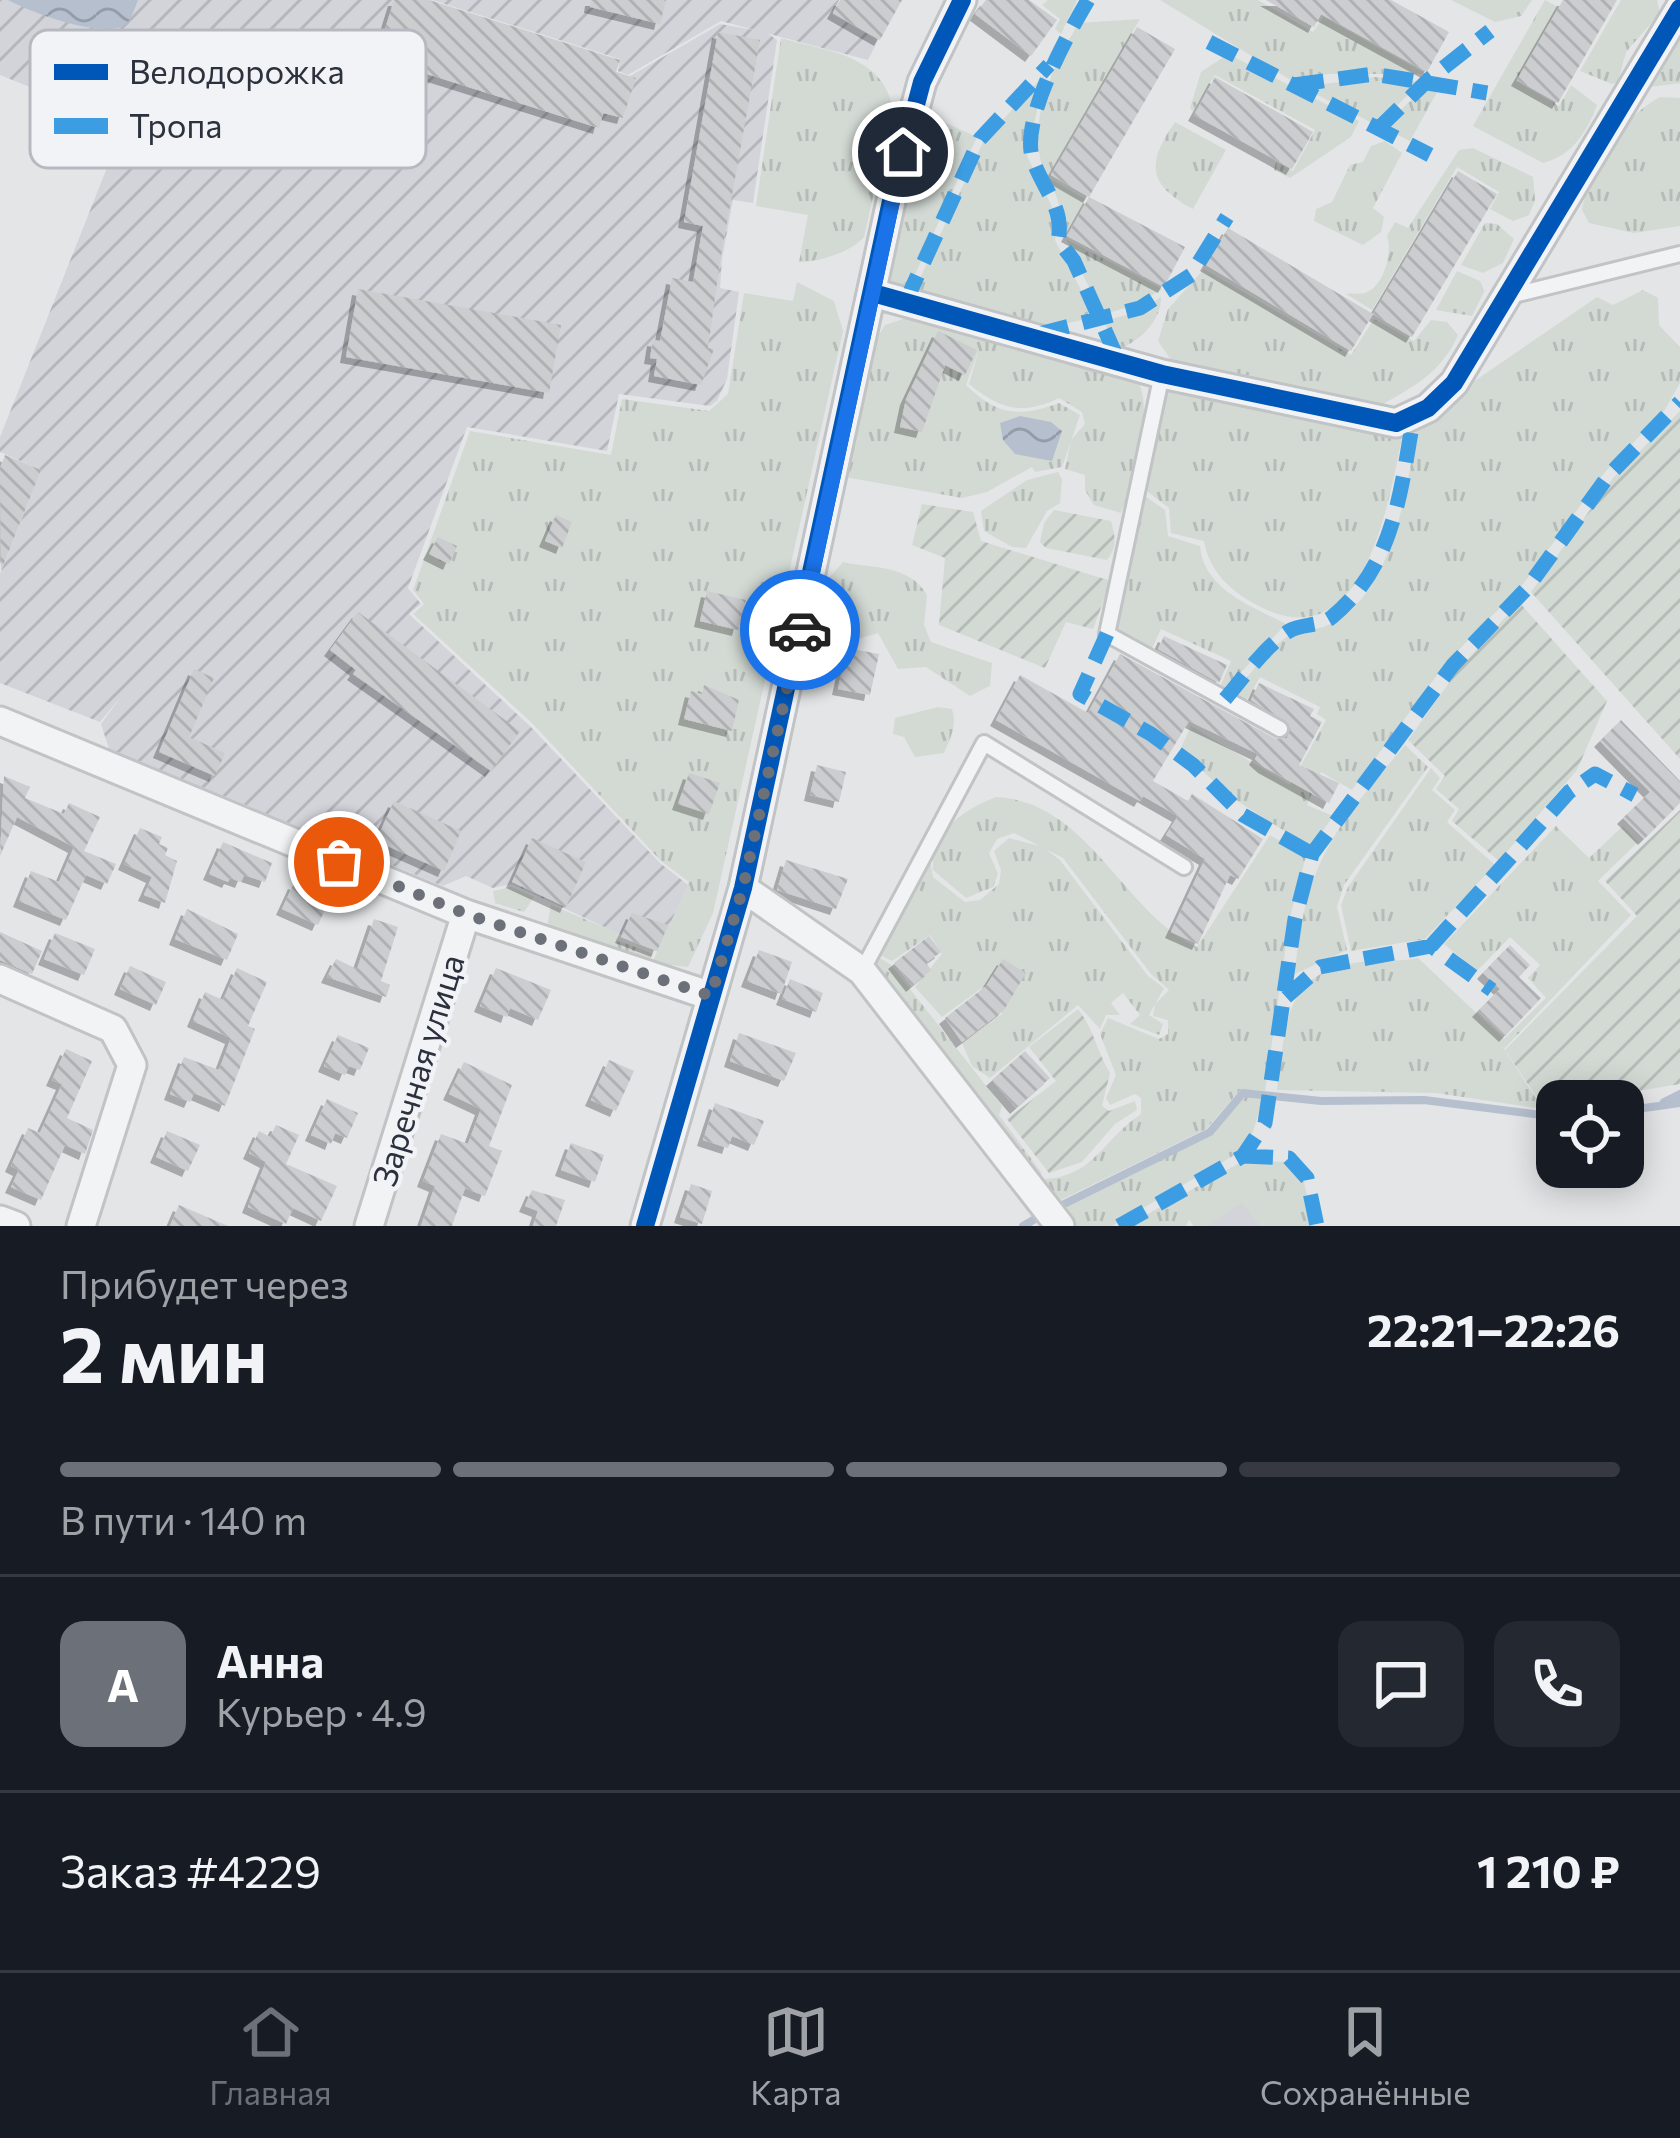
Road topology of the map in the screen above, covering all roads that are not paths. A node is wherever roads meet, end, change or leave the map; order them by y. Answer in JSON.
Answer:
{"nodes":[{"id":1,"x":962,"y":0,"type":"edge"},
{"id":2,"x":1680,"y":8,"type":"edge"},
{"id":3,"x":1680,"y":254,"type":"edge"},
{"id":4,"x":873,"y":293,"type":"junction"},
{"id":5,"x":1505,"y":297,"type":"junction"},
{"id":6,"x":1162,"y":374,"type":"junction"},
{"id":7,"x":0,"y":722,"type":"edge"},
{"id":8,"x":1280,"y":729,"type":"dead end"},
{"id":9,"x":1184,"y":867,"type":"dead end"},
{"id":10,"x":743,"y":888,"type":"junction"},
{"id":11,"x":466,"y":914,"type":"junction"},
{"id":12,"x":862,"y":971,"type":"junction"},
{"id":13,"x":0,"y":979,"type":"edge"},
{"id":14,"x":711,"y":996,"type":"junction"},
{"id":15,"x":0,"y":1220,"type":"edge"},
{"id":16,"x":16,"y":1226,"type":"edge"},
{"id":17,"x":81,"y":1226,"type":"edge"},
{"id":18,"x":369,"y":1226,"type":"edge"},
{"id":19,"x":645,"y":1226,"type":"edge"},
{"id":20,"x":1060,"y":1226,"type":"edge"}],
"edges":[{"from":1,"to":4,"type":"street"},
{"from":2,"to":5,"type":"street"},
{"from":3,"to":5,"type":"lane"},
{"from":4,"to":6,"type":"street"},
{"from":4,"to":10,"type":"street"},
{"from":5,"to":6,"type":"street"},
{"from":6,"to":8,"type":"lane"},
{"from":7,"to":11,"type":"street"},
{"from":9,"to":12,"type":"lane"},
{"from":10,"to":12,"type":"street"},
{"from":10,"to":14,"type":"street"},
{"from":11,"to":14,"type":"street"},
{"from":11,"to":18,"type":"street","name":"Заречная улица"},
{"from":12,"to":20,"type":"street"},
{"from":13,"to":17,"type":"street"},
{"from":14,"to":19,"type":"street"},
{"from":15,"to":16,"type":"street"}]}
